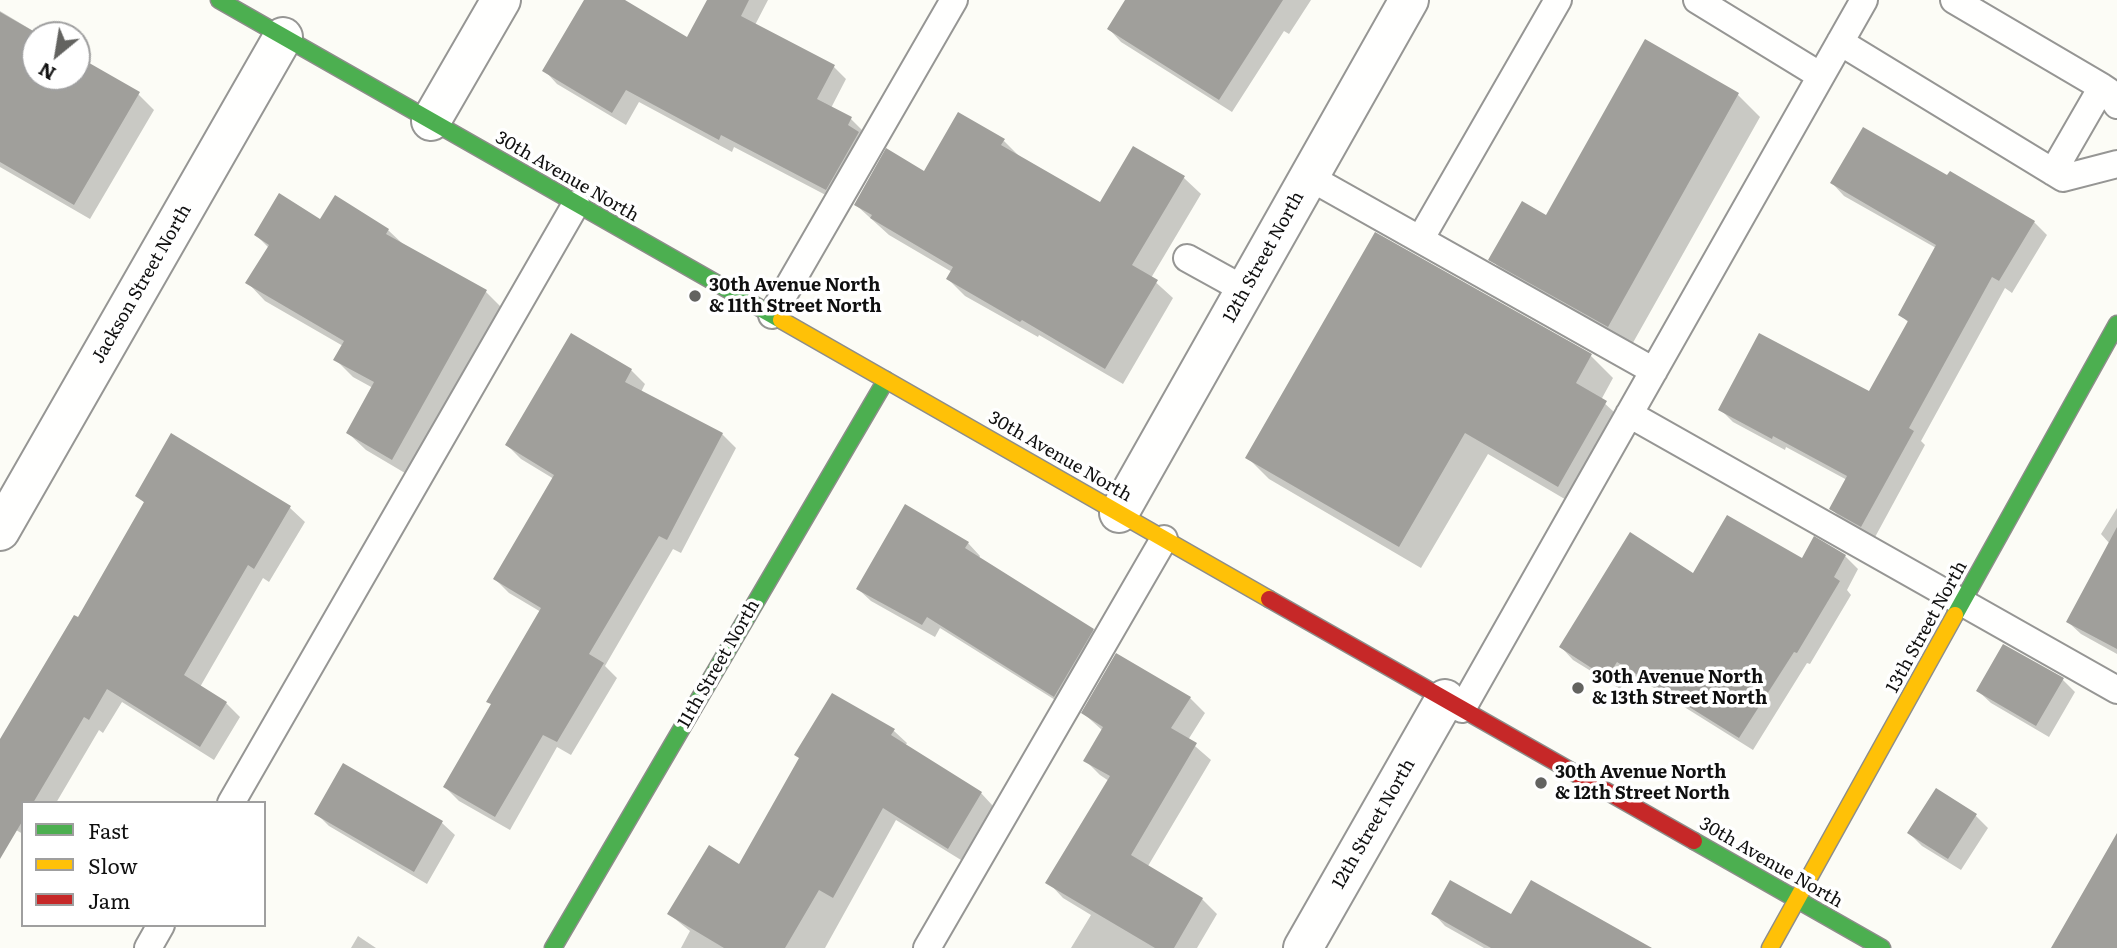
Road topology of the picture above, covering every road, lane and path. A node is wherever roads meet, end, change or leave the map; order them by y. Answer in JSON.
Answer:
{"nodes":[{"id":1,"x":219,"y":0,"type":"edge"},
{"id":2,"x":501,"y":0,"type":"edge"},
{"id":3,"x":954,"y":0,"type":"edge"},
{"id":4,"x":1409,"y":0,"type":"edge"},
{"id":5,"x":1558,"y":0,"type":"edge"},
{"id":6,"x":1697,"y":0,"type":"edge"},
{"id":7,"x":1864,"y":0,"type":"edge"},
{"id":8,"x":1954,"y":0,"type":"edge"},
{"id":9,"x":283,"y":37,"type":"junction"},
{"id":10,"x":1840,"y":42,"type":"junction"},
{"id":11,"x":1822,"y":76,"type":"junction"},
{"id":12,"x":2109,"y":96,"type":"edge"},
{"id":13,"x":431,"y":121,"type":"junction"},
{"id":14,"x":2117,"y":164,"type":"edge"},
{"id":15,"x":2053,"y":172,"type":"junction"},
{"id":16,"x":1309,"y":177,"type":"junction"},
{"id":17,"x":576,"y":204,"type":"junction"},
{"id":18,"x":1421,"y":238,"type":"junction"},
{"id":19,"x":1188,"y":258,"type":"dead end"},
{"id":20,"x":1245,"y":290,"type":"junction"},
{"id":21,"x":772,"y":315,"type":"junction"},
{"id":22,"x":2117,"y":324,"type":"edge"},
{"id":23,"x":1654,"y":371,"type":"junction"},
{"id":24,"x":886,"y":380,"type":"junction"},
{"id":25,"x":1629,"y":414,"type":"junction"},
{"id":26,"x":1119,"y":513,"type":"junction"},
{"id":27,"x":0,"y":531,"type":"edge"},
{"id":28,"x":1164,"y":539,"type":"junction"},
{"id":29,"x":1963,"y":602,"type":"junction"},
{"id":30,"x":2117,"y":690,"type":"edge"},
{"id":31,"x":1454,"y":704,"type":"junction"},
{"id":32,"x":232,"y":801,"type":"edge"},
{"id":33,"x":1797,"y":900,"type":"junction"},
{"id":34,"x":160,"y":927,"type":"edge"},
{"id":35,"x":148,"y":948,"type":"edge"},
{"id":36,"x":553,"y":948,"type":"edge"},
{"id":37,"x":927,"y":948,"type":"edge"},
{"id":38,"x":1303,"y":948,"type":"edge"},
{"id":39,"x":1770,"y":948,"type":"edge"},
{"id":40,"x":1882,"y":948,"type":"edge"}],
"edges":[{"from":1,"to":9,"type":"street","name":"30th Avenue North"},
{"from":2,"to":13,"type":"street"},
{"from":3,"to":21,"type":"lane"},
{"from":4,"to":16,"type":"street","name":"12th Street North"},
{"from":5,"to":18,"type":"lane"},
{"from":6,"to":11,"type":"lane"},
{"from":7,"to":10,"type":"lane"},
{"from":8,"to":12,"type":"lane"},
{"from":9,"to":13,"type":"street","name":"30th Avenue North"},
{"from":9,"to":27,"type":"street","name":"Jackson Street North"},
{"from":10,"to":11,"type":"lane"},
{"from":10,"to":15,"type":"lane"},
{"from":11,"to":23,"type":"lane"},
{"from":12,"to":15,"type":"lane"},
{"from":13,"to":17,"type":"street","name":"30th Avenue North"},
{"from":14,"to":15,"type":"lane"},
{"from":16,"to":18,"type":"lane"},
{"from":16,"to":20,"type":"street","name":"12th Street North"},
{"from":17,"to":21,"type":"street","name":"30th Avenue North"},
{"from":17,"to":32,"type":"lane"},
{"from":18,"to":23,"type":"lane"},
{"from":19,"to":20,"type":"lane"},
{"from":20,"to":26,"type":"street","name":"12th Street North"},
{"from":21,"to":24,"type":"street","name":"30th Avenue North"},
{"from":22,"to":29,"type":"street","name":"13th Street North"},
{"from":23,"to":25,"type":"lane"},
{"from":24,"to":26,"type":"street","name":"30th Avenue North"},
{"from":24,"to":36,"type":"street","name":"11th Street North"},
{"from":25,"to":29,"type":"lane"},
{"from":25,"to":31,"type":"lane"},
{"from":26,"to":28,"type":"street","name":"30th Avenue North"},
{"from":28,"to":31,"type":"street","name":"30th Avenue North"},
{"from":28,"to":37,"type":"lane"},
{"from":29,"to":30,"type":"lane"},
{"from":29,"to":33,"type":"street","name":"13th Street North"},
{"from":31,"to":33,"type":"street","name":"30th Avenue North"},
{"from":31,"to":38,"type":"street","name":"12th Street North"},
{"from":33,"to":39,"type":"street","name":"13th Street North"},
{"from":33,"to":40,"type":"street","name":"30th Avenue North"},
{"from":34,"to":35,"type":"lane"}]}
